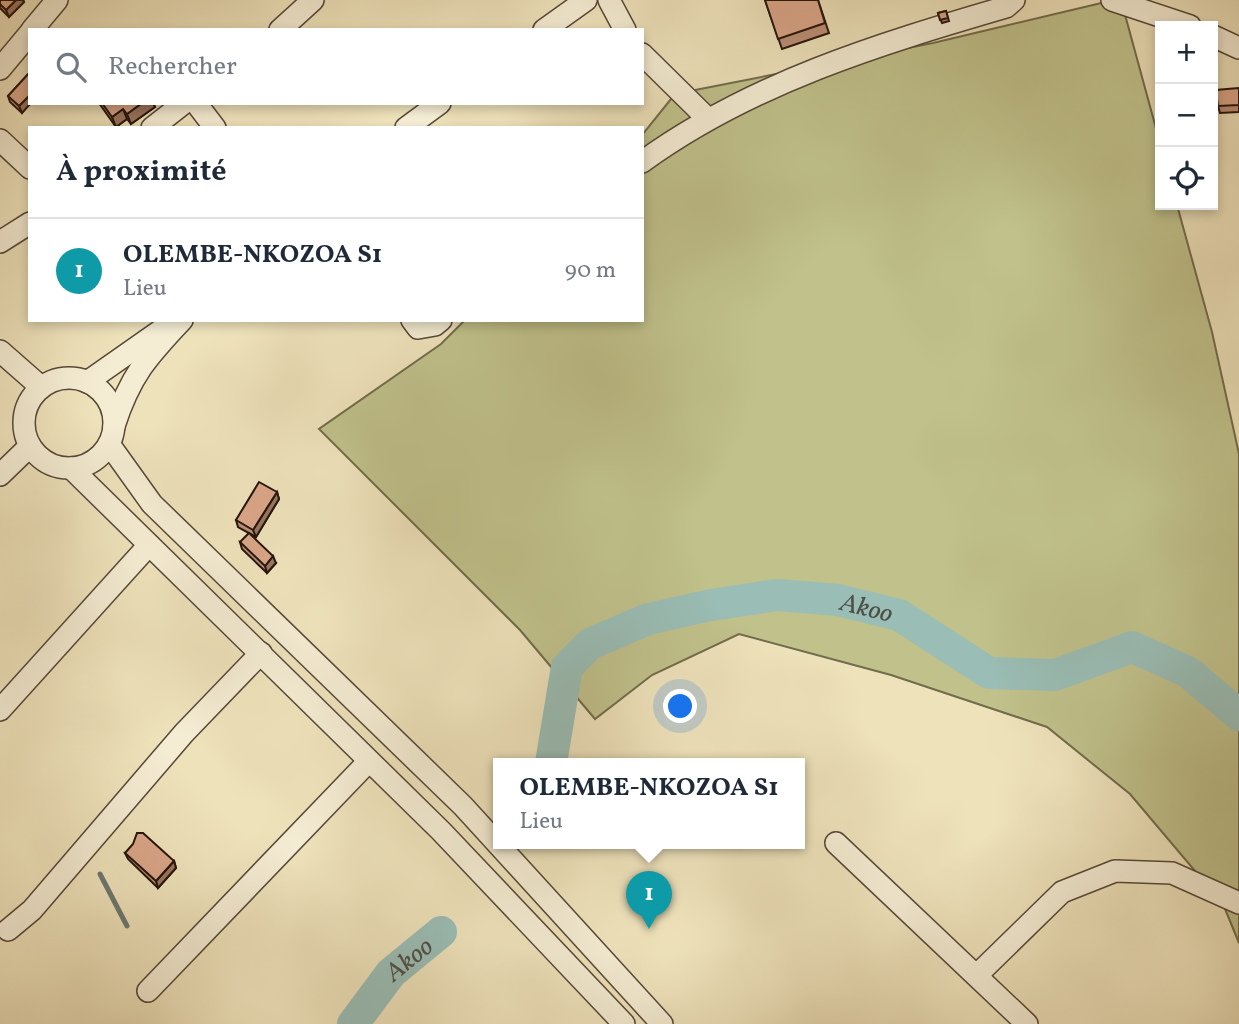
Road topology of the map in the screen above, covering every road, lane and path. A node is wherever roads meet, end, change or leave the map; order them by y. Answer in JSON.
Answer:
{"nodes":[{"id":1,"x":57,"y":0,"type":"edge"},
{"id":2,"x":313,"y":0,"type":"edge"},
{"id":3,"x":586,"y":0,"type":"edge"},
{"id":4,"x":609,"y":0,"type":"edge"},
{"id":5,"x":1014,"y":0,"type":"edge"},
{"id":6,"x":1112,"y":0,"type":"edge"},
{"id":7,"x":1175,"y":21,"type":"edge"},
{"id":8,"x":34,"y":28,"type":"edge"},
{"id":9,"x":282,"y":28,"type":"edge"},
{"id":10,"x":547,"y":28,"type":"edge"},
{"id":11,"x":624,"y":28,"type":"edge"},
{"id":12,"x":28,"y":35,"type":"edge"},
{"id":13,"x":1218,"y":38,"type":"edge"},
{"id":14,"x":1239,"y":48,"type":"edge"},
{"id":15,"x":644,"y":56,"type":"edge"},
{"id":16,"x":0,"y":69,"type":"edge"},
{"id":17,"x":181,"y":105,"type":"edge"},
{"id":18,"x":197,"y":105,"type":"edge"},
{"id":19,"x":437,"y":105,"type":"edge"},
{"id":20,"x":708,"y":119,"type":"junction"},
{"id":21,"x":155,"y":126,"type":"edge"},
{"id":22,"x":213,"y":126,"type":"edge"},
{"id":23,"x":409,"y":126,"type":"edge"},
{"id":24,"x":0,"y":140,"type":"edge"},
{"id":25,"x":644,"y":161,"type":"edge"},
{"id":26,"x":28,"y":166,"type":"edge"},
{"id":27,"x":28,"y":224,"type":"edge"},
{"id":28,"x":0,"y":242,"type":"edge"},
{"id":29,"x":177,"y":322,"type":"edge"},
{"id":30,"x":178,"y":322,"type":"edge"},
{"id":31,"x":414,"y":322,"type":"edge"},
{"id":32,"x":439,"y":322,"type":"edge"},
{"id":33,"x":0,"y":351,"type":"edge"},
{"id":34,"x":87,"y":382,"type":"junction"},
{"id":35,"x":41,"y":387,"type":"junction"},
{"id":36,"x":111,"y":436,"type":"junction"},
{"id":37,"x":30,"y":446,"type":"junction"},
{"id":38,"x":71,"y":468,"type":"junction"},
{"id":39,"x":0,"y":475,"type":"edge"},
{"id":40,"x":149,"y":545,"type":"junction"},
{"id":41,"x":261,"y":653,"type":"junction"},
{"id":42,"x":0,"y":710,"type":"edge"},
{"id":43,"x":369,"y":761,"type":"junction"},
{"id":44,"x":493,"y":838,"type":"edge"},
{"id":45,"x":836,"y":843,"type":"dead end"},
{"id":46,"x":503,"y":849,"type":"edge"},
{"id":47,"x":1239,"y":903,"type":"edge"},
{"id":48,"x":8,"y":930,"type":"dead end"},
{"id":49,"x":977,"y":975,"type":"junction"},
{"id":50,"x":148,"y":990,"type":"dead end"},
{"id":51,"x":624,"y":1024,"type":"edge"},
{"id":52,"x":662,"y":1024,"type":"edge"},
{"id":53,"x":1027,"y":1024,"type":"edge"}],
"edges":[{"from":1,"to":8,"type":"street"},
{"from":2,"to":9,"type":"street"},
{"from":3,"to":10,"type":"street"},
{"from":4,"to":11,"type":"street"},
{"from":5,"to":20,"type":"street"},
{"from":6,"to":7,"type":"street"},
{"from":12,"to":16,"type":"street"},
{"from":13,"to":14,"type":"street"},
{"from":15,"to":20,"type":"street"},
{"from":17,"to":21,"type":"street"},
{"from":18,"to":22,"type":"street"},
{"from":19,"to":23,"type":"street"},
{"from":20,"to":25,"type":"street"},
{"from":24,"to":26,"type":"street"},
{"from":27,"to":28,"type":"street"},
{"from":29,"to":34,"type":"street"},
{"from":30,"to":36,"type":"street"},
{"from":31,"to":32,"type":"street"},
{"from":33,"to":35,"type":"street"},
{"from":34,"to":35,"type":"street"},
{"from":34,"to":36,"type":"street"},
{"from":35,"to":37,"type":"street"},
{"from":36,"to":38,"type":"street"},
{"from":36,"to":44,"type":"street"},
{"from":37,"to":38,"type":"street"},
{"from":37,"to":39,"type":"street"},
{"from":38,"to":40,"type":"street"},
{"from":40,"to":41,"type":"street"},
{"from":40,"to":42,"type":"street"},
{"from":41,"to":43,"type":"street"},
{"from":41,"to":48,"type":"street"},
{"from":43,"to":50,"type":"street"},
{"from":43,"to":51,"type":"street"},
{"from":45,"to":49,"type":"street"},
{"from":46,"to":52,"type":"street"},
{"from":47,"to":49,"type":"street"},
{"from":49,"to":53,"type":"street"}]}
